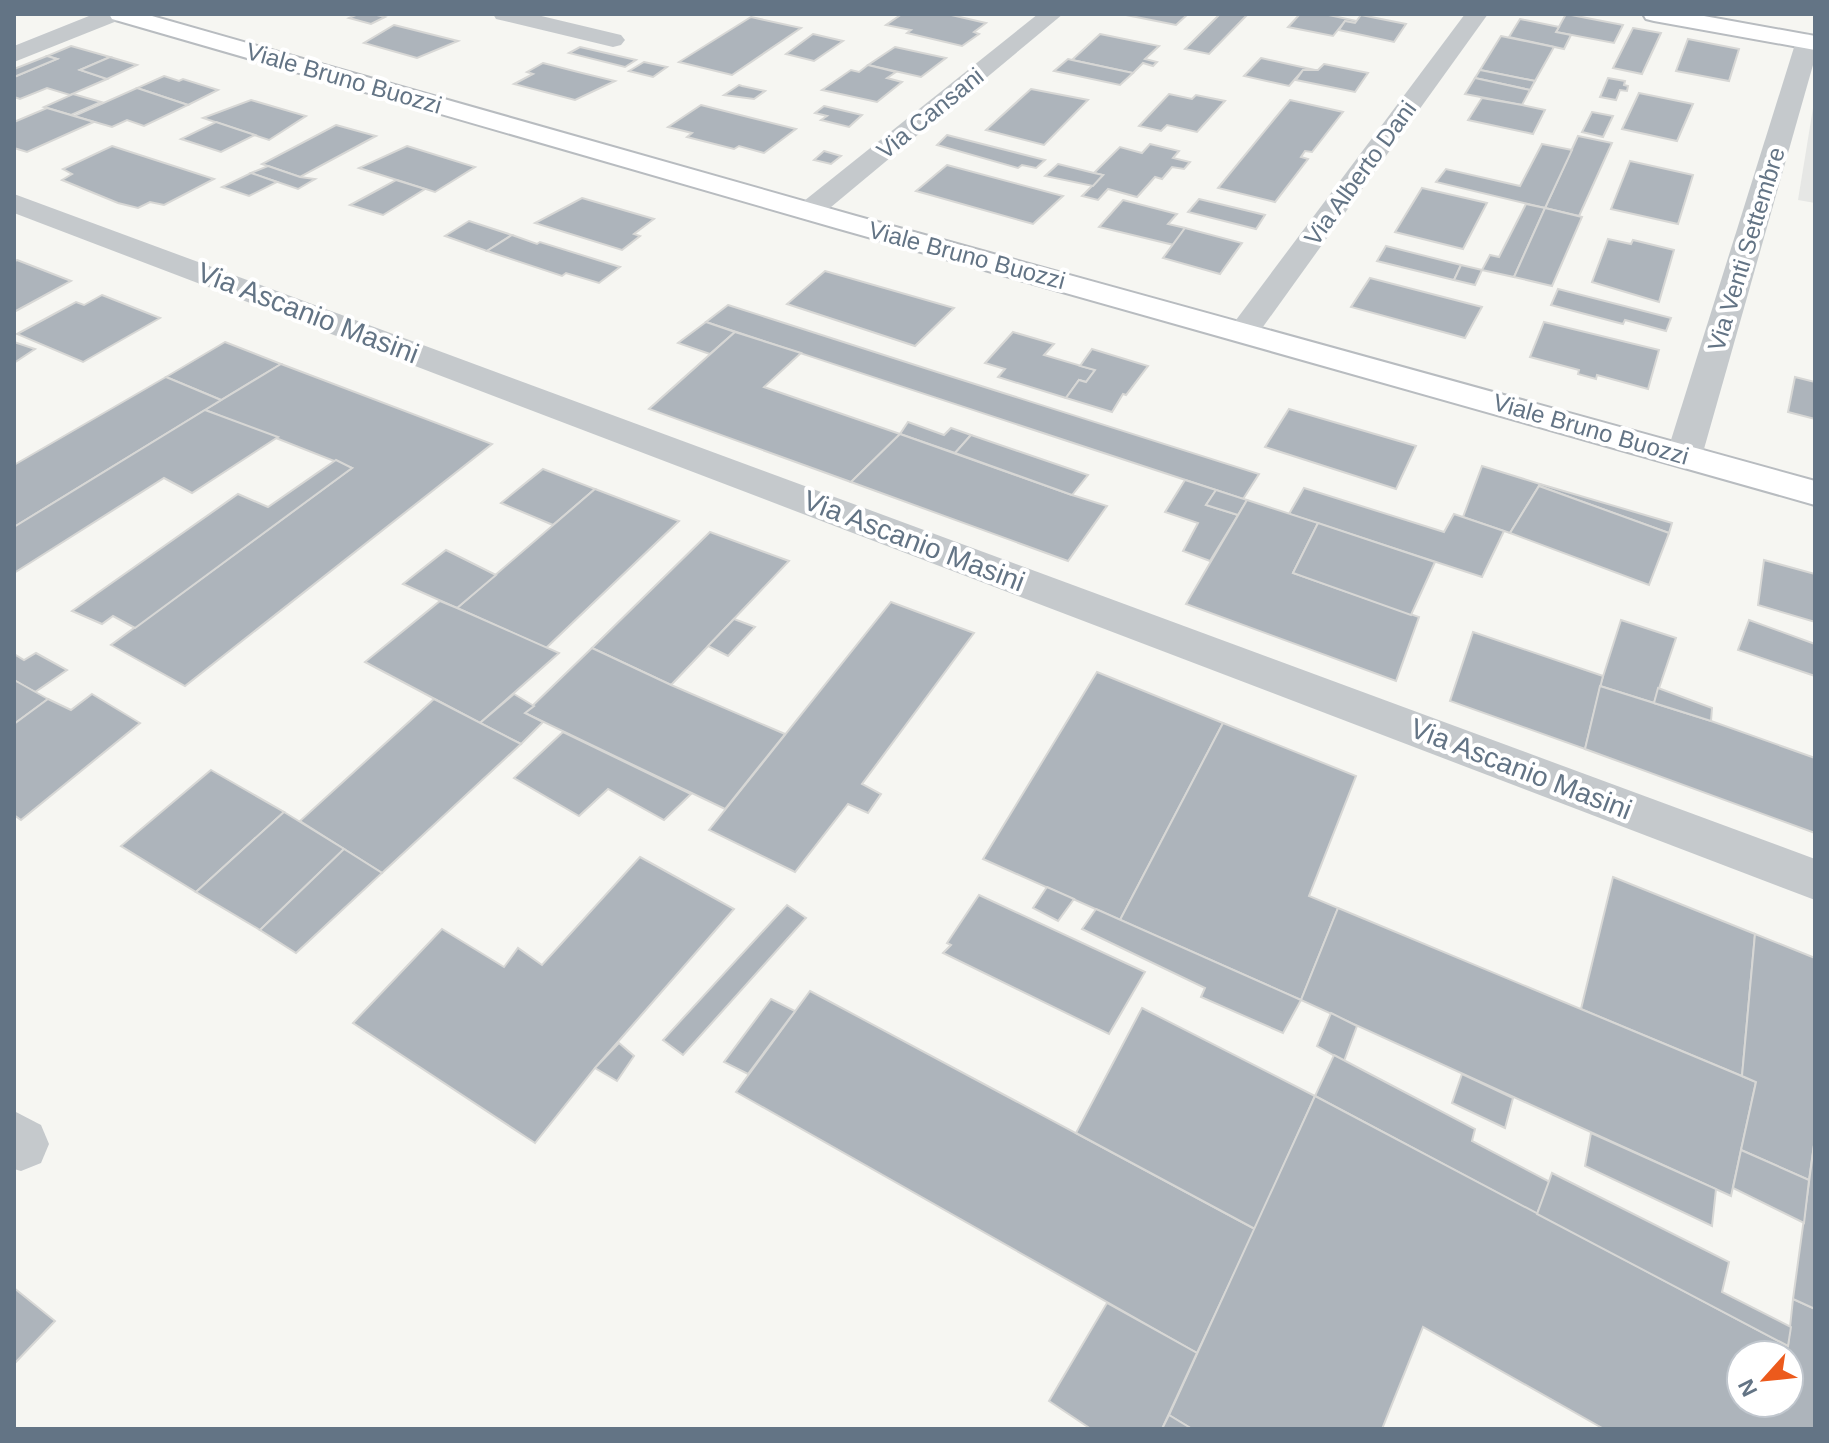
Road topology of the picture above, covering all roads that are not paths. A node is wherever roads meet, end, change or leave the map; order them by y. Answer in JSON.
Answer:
{"nodes":[{"id":1,"x":117,"y":14,"type":"edge"},
{"id":2,"x":504,"y":14,"type":"edge"},
{"id":3,"x":1052,"y":14,"type":"edge"},
{"id":4,"x":1477,"y":14,"type":"edge"},
{"id":5,"x":1654,"y":14,"type":"edge"},
{"id":6,"x":613,"y":40,"type":"dead end"},
{"id":7,"x":1812,"y":42,"type":"edge"},
{"id":8,"x":14,"y":55,"type":"edge"},
{"id":9,"x":14,"y":203,"type":"edge"},
{"id":10,"x":809,"y":211,"type":"junction"},
{"id":11,"x":1244,"y":331,"type":"junction"},
{"id":12,"x":1684,"y":456,"type":"junction"},
{"id":13,"x":1815,"y":493,"type":"edge"},
{"id":14,"x":1815,"y":880,"type":"edge"}],
"edges":[{"from":1,"to":8,"type":"street"},
{"from":1,"to":10,"type":"main road","name":"Viale Bruno Buozzi"},
{"from":2,"to":6,"type":"street"},
{"from":3,"to":10,"type":"street","name":"Via Cansani"},
{"from":4,"to":11,"type":"street","name":"Via Alberto Dani"},
{"from":5,"to":7,"type":"main road"},
{"from":7,"to":12,"type":"street","name":"Via Venti Settembre"},
{"from":9,"to":14,"type":"street","name":"Via Ascanio Masini"},
{"from":10,"to":11,"type":"main road","name":"Viale Bruno Buozzi"},
{"from":11,"to":12,"type":"main road","name":"Viale Bruno Buozzi"},
{"from":12,"to":13,"type":"main road","name":"Viale Bruno Buozzi"}]}
